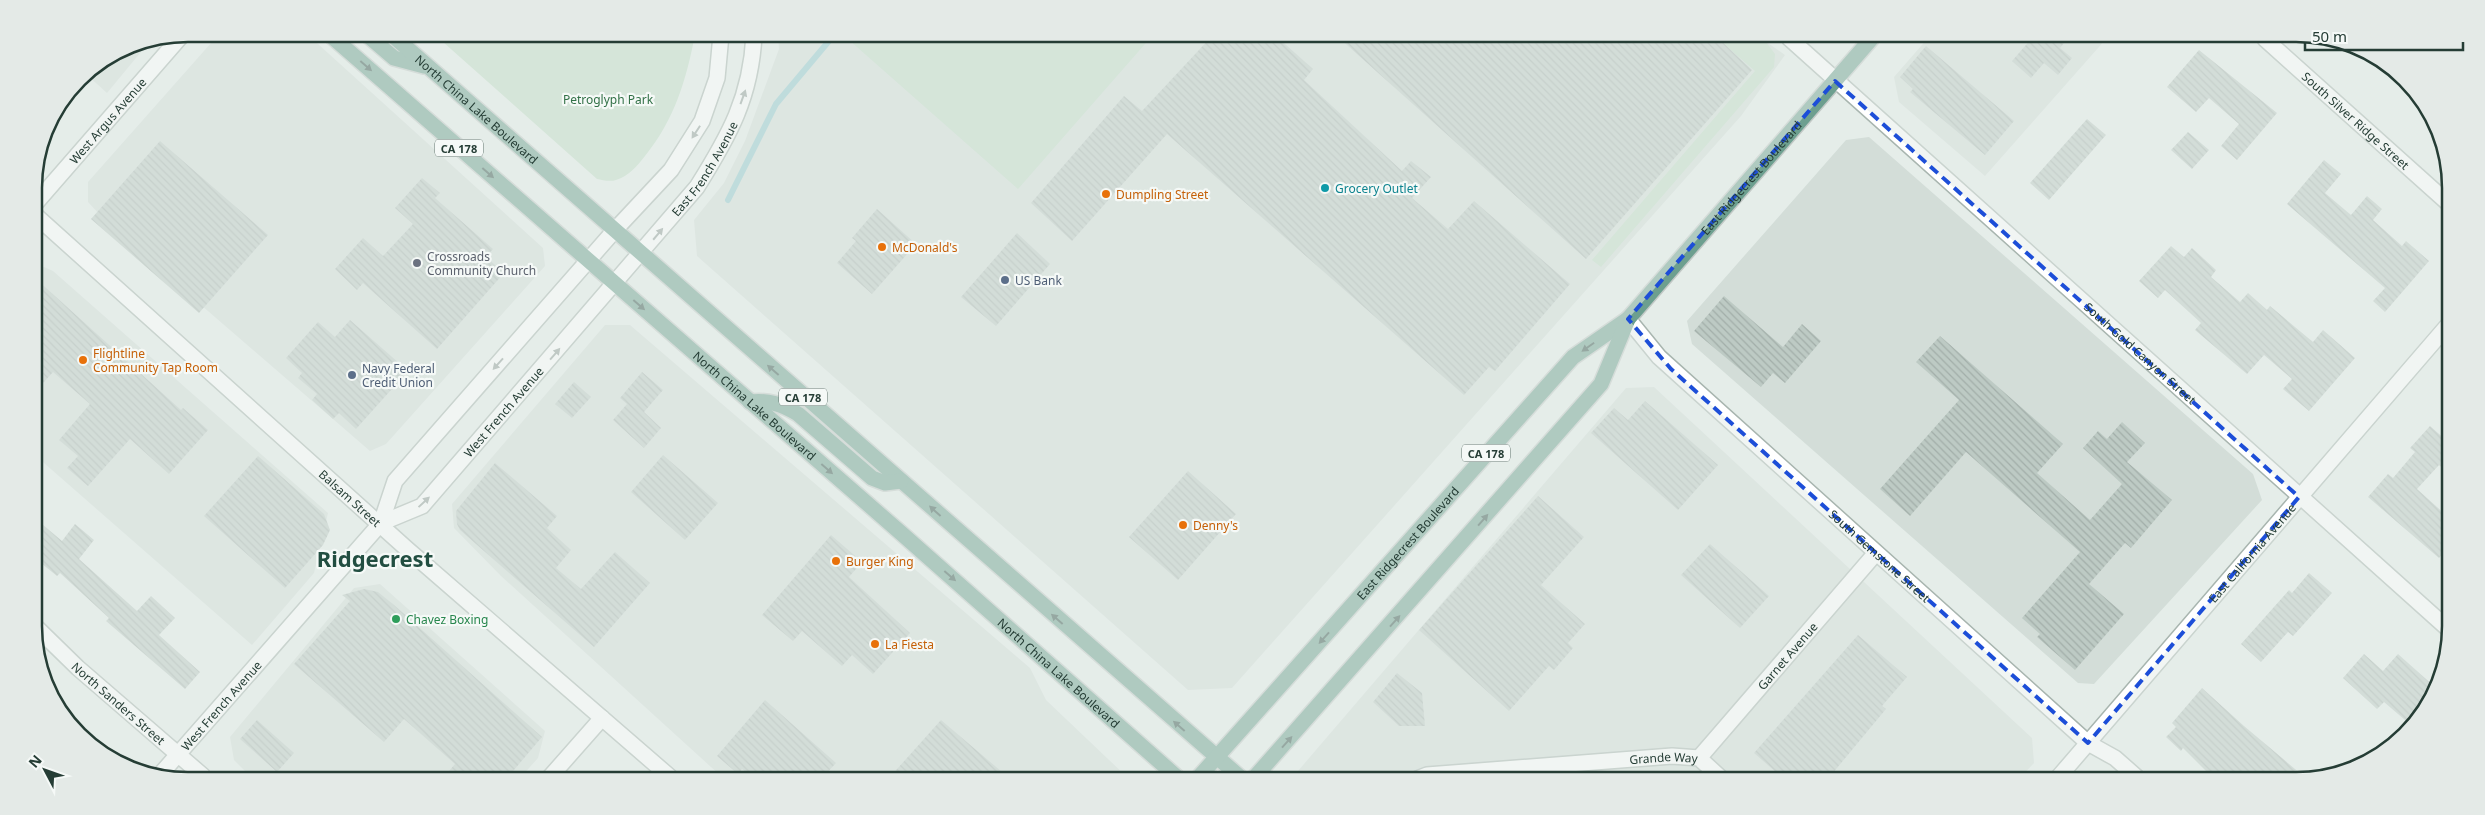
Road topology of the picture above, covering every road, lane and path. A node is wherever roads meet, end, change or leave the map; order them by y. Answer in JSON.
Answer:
{"nodes":[{"id":1,"x":338,"y":42,"type":"edge"},
{"id":2,"x":375,"y":42,"type":"edge"},
{"id":3,"x":400,"y":42,"type":"edge"},
{"id":4,"x":720,"y":42,"type":"edge"},
{"id":5,"x":753,"y":42,"type":"edge"},
{"id":6,"x":1793,"y":42,"type":"edge"},
{"id":7,"x":1869,"y":42,"type":"edge"},
{"id":8,"x":2267,"y":42,"type":"edge"},
{"id":9,"x":175,"y":43,"type":"edge"},
{"id":10,"x":428,"y":68,"type":"junction"},
{"id":11,"x":1835,"y":81,"type":"junction"},
{"id":12,"x":43,"y":195,"type":"edge"},
{"id":13,"x":2442,"y":198,"type":"edge"},
{"id":14,"x":43,"y":222,"type":"edge"},
{"id":15,"x":614,"y":231,"type":"junction"},
{"id":16,"x":640,"y":254,"type":"junction"},
{"id":17,"x":588,"y":262,"type":"junction"},
{"id":18,"x":615,"y":284,"type":"junction"},
{"id":19,"x":1628,"y":319,"type":"junction"},
{"id":20,"x":2442,"y":332,"type":"edge"},
{"id":21,"x":750,"y":402,"type":"junction"},
{"id":22,"x":901,"y":481,"type":"junction"},
{"id":23,"x":2298,"y":497,"type":"junction"},
{"id":24,"x":381,"y":523,"type":"junction"},
{"id":25,"x":1876,"y":554,"type":"junction"},
{"id":26,"x":2442,"y":623,"type":"edge"},
{"id":27,"x":43,"y":635,"type":"edge"},
{"id":28,"x":602,"y":718,"type":"junction"},
{"id":29,"x":2088,"y":743,"type":"junction"},
{"id":30,"x":178,"y":754,"type":"junction"},
{"id":31,"x":1216,"y":758,"type":"junction"},
{"id":32,"x":1699,"y":758,"type":"junction"},
{"id":33,"x":165,"y":770,"type":"edge"},
{"id":34,"x":198,"y":772,"type":"edge"},
{"id":35,"x":554,"y":772,"type":"edge"},
{"id":36,"x":664,"y":772,"type":"edge"},
{"id":37,"x":1171,"y":772,"type":"edge"},
{"id":38,"x":1203,"y":772,"type":"edge"},
{"id":39,"x":1234,"y":772,"type":"edge"},
{"id":40,"x":1259,"y":772,"type":"edge"},
{"id":41,"x":1466,"y":772,"type":"edge"},
{"id":42,"x":1714,"y":772,"type":"edge"},
{"id":43,"x":2063,"y":772,"type":"edge"},
{"id":44,"x":2132,"y":772,"type":"edge"}],
"edges":[{"from":1,"to":17,"type":"main road","name":"North China Lake Boulevard","number":"CA 178","one_way":true},
{"from":2,"to":10,"type":"main road"},
{"from":3,"to":10,"type":"main road","name":"North China Lake Boulevard","number":"CA 178"},
{"from":4,"to":15,"type":"street","name":"East French Avenue","one_way":true},
{"from":16,"to":5,"type":"street","name":"East French Avenue","one_way":true},
{"from":6,"to":11,"type":"street","name":"South Gold Canyon Street"},
{"from":7,"to":11,"type":"main road","name":"East Ridgecrest Boulevard","number":"CA 178"},
{"from":8,"to":13,"type":"street","name":"South Silver Ridge Street"},
{"from":9,"to":12,"type":"street","name":"West Argus Avenue"},
{"from":10,"to":15,"type":"main road","name":"North China Lake Boulevard","number":"CA 178"},
{"from":11,"to":19,"type":"main road","name":"East Ridgecrest Boulevard","number":"CA 178"},
{"from":11,"to":23,"type":"street","name":"South Gold Canyon Street"},
{"from":14,"to":24,"type":"street","name":"Balsam Street"},
{"from":15,"to":16,"type":"main road","name":"North China Lake Boulevard","number":"CA 178"},
{"from":15,"to":17,"type":"street","name":"East French Avenue"},
{"from":16,"to":18,"type":"street","name":"East French Avenue"},
{"from":22,"to":16,"type":"main road","name":"North China Lake Boulevard","number":"CA 178","one_way":true},
{"from":17,"to":18,"type":"main road","name":"North China Lake Boulevard","number":"CA 178"},
{"from":17,"to":24,"type":"street","name":"West French Avenue","one_way":true},
{"from":18,"to":21,"type":"main road","name":"North China Lake Boulevard","number":"CA 178","one_way":true},
{"from":24,"to":18,"type":"street","name":"West French Avenue","one_way":true},
{"from":19,"to":25,"type":"street","name":"South Gemstone Street"},
{"from":19,"to":31,"type":"main road","name":"East Ridgecrest Boulevard","number":"CA 178","one_way":true},
{"from":40,"to":19,"type":"main road","name":"East Ridgecrest Boulevard","number":"CA 178","one_way":true},
{"from":20,"to":23,"type":"street","name":"East California Avenue"},
{"from":21,"to":22,"type":"main road"},
{"from":21,"to":37,"type":"main road","name":"North China Lake Boulevard","number":"CA 178","one_way":true},
{"from":31,"to":22,"type":"main road","name":"North China Lake Boulevard","number":"CA 178","one_way":true},
{"from":23,"to":26,"type":"street","name":"South Gold Canyon Street"},
{"from":23,"to":29,"type":"street","name":"East California Avenue"},
{"from":24,"to":28,"type":"street","name":"Balsam Street"},
{"from":24,"to":30,"type":"street","name":"West French Avenue"},
{"from":25,"to":29,"type":"street","name":"South Gemstone Street"},
{"from":25,"to":32,"type":"street","name":"Garnet Avenue"},
{"from":27,"to":30,"type":"street","name":"North Sanders Street"},
{"from":28,"to":35,"type":"street"},
{"from":28,"to":36,"type":"street","name":"Balsam Street"},
{"from":29,"to":43,"type":"street","name":"East California Avenue"},
{"from":29,"to":44,"type":"street","name":"South Gemstone Street"},
{"from":30,"to":33,"type":"street","name":"West French Avenue"},
{"from":30,"to":34,"type":"street","name":"North Sanders Street"},
{"from":31,"to":38,"type":"main road","name":"East Ridgecrest Boulevard"},
{"from":31,"to":39,"type":"main road","name":"North China Lake Boulevard"},
{"from":32,"to":41,"type":"street","name":"Grande Way"},
{"from":32,"to":42,"type":"street","name":"Grande Way"}]}
